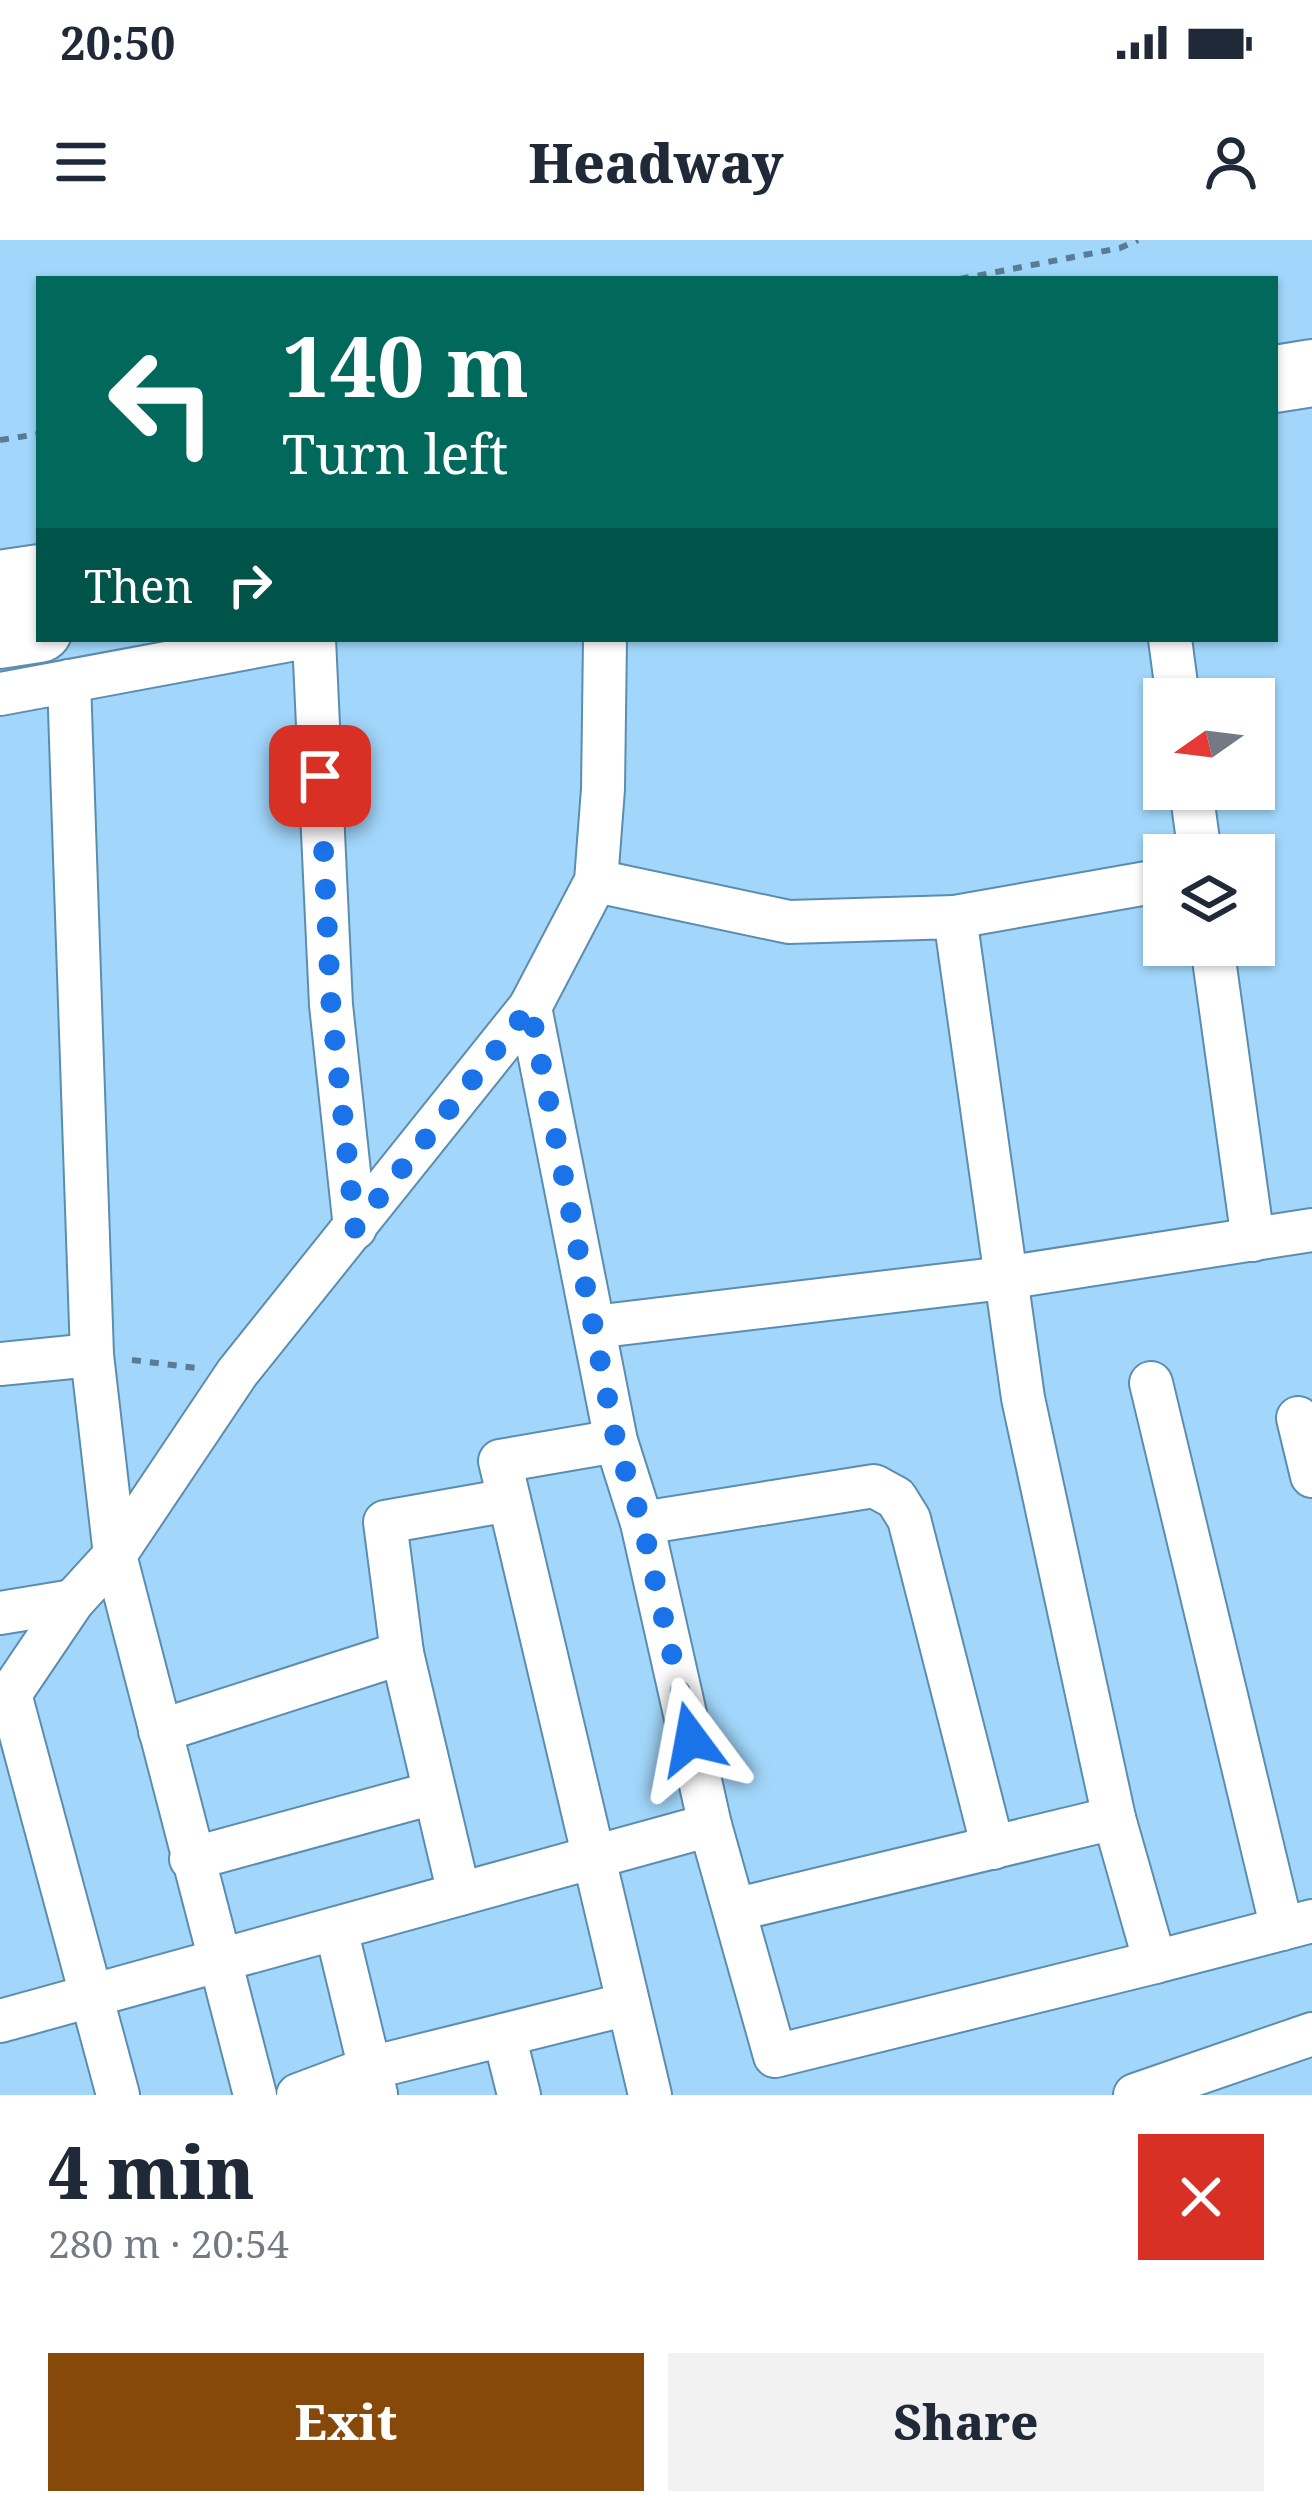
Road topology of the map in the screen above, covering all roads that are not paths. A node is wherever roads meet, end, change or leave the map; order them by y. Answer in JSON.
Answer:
{"nodes":[{"id":1,"x":1312,"y":373,"type":"edge"},
{"id":2,"x":1278,"y":379,"type":"edge"},
{"id":3,"x":1312,"y":410,"type":"edge"},
{"id":4,"x":1278,"y":416,"type":"edge"},
{"id":5,"x":36,"y":578,"type":"edge"},
{"id":6,"x":0,"y":584,"type":"edge"},
{"id":7,"x":0,"y":635,"type":"edge"},
{"id":8,"x":250,"y":642,"type":"edge"},
{"id":9,"x":314,"y":642,"type":"edge"},
{"id":10,"x":605,"y":642,"type":"edge"},
{"id":11,"x":1170,"y":642,"type":"edge"},
{"id":12,"x":54,"y":655,"type":"edge"},
{"id":13,"x":1175,"y":678,"type":"edge"},
{"id":14,"x":0,"y":694,"type":"edge"},
{"id":15,"x":596,"y":881,"type":"junction"},
{"id":16,"x":1143,"y":884,"type":"edge"},
{"id":17,"x":955,"y":917,"type":"junction"},
{"id":18,"x":1215,"y":966,"type":"edge"},
{"id":19,"x":530,"y":1007,"type":"junction"},
{"id":20,"x":355,"y":1228,"type":"junction"},
{"id":21,"x":1312,"y":1230,"type":"edge"},
{"id":22,"x":1253,"y":1240,"type":"junction"},
{"id":23,"x":1004,"y":1278,"type":"junction"},
{"id":24,"x":594,"y":1327,"type":"junction"},
{"id":25,"x":92,"y":1355,"type":"junction"},
{"id":26,"x":0,"y":1364,"type":"edge"},
{"id":27,"x":1151,"y":1383,"type":"dead end"},
{"id":28,"x":1298,"y":1418,"type":"dead end"},
{"id":29,"x":616,"y":1441,"type":"junction"},
{"id":30,"x":1312,"y":1475,"type":"edge"},
{"id":31,"x":509,"y":1500,"type":"junction"},
{"id":32,"x":642,"y":1523,"type":"junction"},
{"id":33,"x":115,"y":1555,"type":"junction"},
{"id":34,"x":73,"y":1601,"type":"junction"},
{"id":35,"x":0,"y":1613,"type":"edge"},
{"id":36,"x":402,"y":1652,"type":"junction"},
{"id":37,"x":5,"y":1701,"type":"edge"},
{"id":38,"x":160,"y":1731,"type":"junction"},
{"id":39,"x":433,"y":1793,"type":"junction"},
{"id":40,"x":1114,"y":1818,"type":"junction"},
{"id":41,"x":710,"y":1825,"type":"junction"},
{"id":42,"x":993,"y":1848,"type":"junction"},
{"id":43,"x":592,"y":1857,"type":"junction"},
{"id":44,"x":191,"y":1858,"type":"junction"},
{"id":45,"x":459,"y":1894,"type":"junction"},
{"id":46,"x":734,"y":1910,"type":"junction"},
{"id":47,"x":1297,"y":1925,"type":"edge"},
{"id":48,"x":336,"y":1929,"type":"junction"},
{"id":49,"x":218,"y":1962,"type":"junction"},
{"id":50,"x":1155,"y":1962,"type":"junction"},
{"id":51,"x":92,"y":1996,"type":"junction"},
{"id":52,"x":628,"y":2004,"type":"junction"},
{"id":53,"x":0,"y":2021,"type":"edge"},
{"id":54,"x":1312,"y":2034,"type":"edge"},
{"id":55,"x":504,"y":2035,"type":"junction"},
{"id":56,"x":780,"y":2075,"type":"edge"},
{"id":57,"x":373,"y":2081,"type":"edge"},
{"id":58,"x":118,"y":2095,"type":"edge"},
{"id":59,"x":255,"y":2095,"type":"edge"},
{"id":60,"x":298,"y":2095,"type":"edge"},
{"id":61,"x":519,"y":2095,"type":"edge"},
{"id":62,"x":650,"y":2095,"type":"edge"},
{"id":63,"x":1135,"y":2095,"type":"edge"}],
"edges":[{"from":1,"to":2,"type":"main road"},
{"from":3,"to":4,"type":"main road"},
{"from":5,"to":6,"type":"main road"},
{"from":7,"to":12,"type":"main road"},
{"from":8,"to":12,"type":"street"},
{"from":9,"to":20,"type":"street"},
{"from":10,"to":15,"type":"street"},
{"from":11,"to":13,"type":"street"},
{"from":12,"to":14,"type":"street"},
{"from":12,"to":25,"type":"street"},
{"from":15,"to":17,"type":"street"},
{"from":15,"to":19,"type":"street"},
{"from":16,"to":17,"type":"street"},
{"from":17,"to":23,"type":"street"},
{"from":18,"to":22,"type":"street"},
{"from":19,"to":20,"type":"street"},
{"from":19,"to":24,"type":"street"},
{"from":20,"to":33,"type":"street"},
{"from":21,"to":22,"type":"street"},
{"from":22,"to":23,"type":"street"},
{"from":23,"to":24,"type":"street"},
{"from":23,"to":40,"type":"street"},
{"from":24,"to":29,"type":"street"},
{"from":25,"to":26,"type":"street"},
{"from":25,"to":33,"type":"street"},
{"from":27,"to":47,"type":"street"},
{"from":28,"to":30,"type":"street"},
{"from":29,"to":31,"type":"street"},
{"from":29,"to":32,"type":"street"},
{"from":31,"to":36,"type":"street"},
{"from":31,"to":43,"type":"street"},
{"from":32,"to":41,"type":"street"},
{"from":32,"to":42,"type":"street"},
{"from":33,"to":34,"type":"street"},
{"from":33,"to":38,"type":"street"},
{"from":34,"to":35,"type":"street"},
{"from":34,"to":37,"type":"street"},
{"from":36,"to":38,"type":"street"},
{"from":36,"to":39,"type":"street"},
{"from":37,"to":51,"type":"street"},
{"from":38,"to":44,"type":"street"},
{"from":39,"to":44,"type":"street"},
{"from":39,"to":45,"type":"street"},
{"from":40,"to":42,"type":"street"},
{"from":40,"to":50,"type":"street"},
{"from":41,"to":43,"type":"street"},
{"from":41,"to":46,"type":"street"},
{"from":42,"to":46,"type":"street"},
{"from":43,"to":45,"type":"street"},
{"from":43,"to":52,"type":"street"},
{"from":44,"to":49,"type":"street"},
{"from":45,"to":48,"type":"street"},
{"from":46,"to":56,"type":"street"},
{"from":47,"to":50,"type":"street"},
{"from":48,"to":49,"type":"street"},
{"from":48,"to":57,"type":"street"},
{"from":49,"to":51,"type":"street"},
{"from":49,"to":59,"type":"street"},
{"from":50,"to":56,"type":"street"},
{"from":51,"to":53,"type":"street"},
{"from":51,"to":58,"type":"street"},
{"from":52,"to":55,"type":"street"},
{"from":52,"to":62,"type":"street"},
{"from":54,"to":63,"type":"street"},
{"from":55,"to":57,"type":"street"},
{"from":55,"to":61,"type":"street"},
{"from":57,"to":60,"type":"street"}]}
